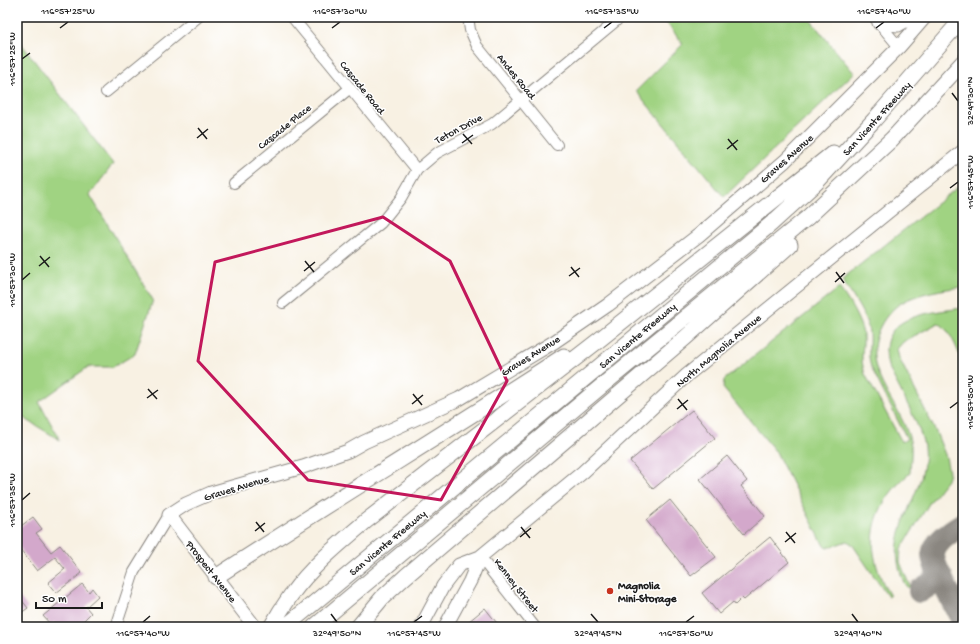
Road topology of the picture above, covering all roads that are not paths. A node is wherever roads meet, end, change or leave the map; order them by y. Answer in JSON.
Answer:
{"nodes":[{"id":1,"x":198,"y":17,"type":"edge"},
{"id":2,"x":292,"y":17,"type":"edge"},
{"id":3,"x":468,"y":17,"type":"edge"},
{"id":4,"x":621,"y":17,"type":"edge"},
{"id":5,"x":912,"y":17,"type":"edge"},
{"id":6,"x":925,"y":17,"type":"edge"},
{"id":7,"x":963,"y":18,"type":"edge"},
{"id":8,"x":877,"y":20,"type":"edge"},
{"id":9,"x":899,"y":47,"type":"junction"},
{"id":10,"x":963,"y":62,"type":"edge"},
{"id":11,"x":349,"y":89,"type":"junction"},
{"id":12,"x":106,"y":92,"type":"dead end"},
{"id":13,"x":521,"y":101,"type":"junction"},
{"id":14,"x":874,"y":120,"type":"junction"},
{"id":15,"x":892,"y":139,"type":"junction"},
{"id":16,"x":557,"y":145,"type":"dead end"},
{"id":17,"x":963,"y":152,"type":"edge"},
{"id":18,"x":417,"y":170,"type":"junction"},
{"id":19,"x":234,"y":183,"type":"dead end"},
{"id":20,"x":283,"y":304,"type":"dead end"},
{"id":21,"x":599,"y":340,"type":"junction"},
{"id":22,"x":169,"y":515,"type":"junction"},
{"id":23,"x":480,"y":557,"type":"junction"},
{"id":24,"x":216,"y":577,"type":"junction"},
{"id":25,"x":116,"y":627,"type":"edge"},
{"id":26,"x":255,"y":627,"type":"edge"},
{"id":27,"x":271,"y":627,"type":"edge"},
{"id":28,"x":285,"y":627,"type":"edge"},
{"id":29,"x":314,"y":627,"type":"edge"},
{"id":30,"x":358,"y":627,"type":"edge"},
{"id":31,"x":421,"y":627,"type":"edge"},
{"id":32,"x":445,"y":627,"type":"edge"},
{"id":33,"x":535,"y":627,"type":"edge"}],
"edges":[{"from":1,"to":12,"type":"street"},
{"from":2,"to":11,"type":"street","name":"Cascade Road"},
{"from":3,"to":13,"type":"street","name":"Andes Road"},
{"from":4,"to":13,"type":"street","name":"Teton Drive"},
{"from":5,"to":8,"type":"main road"},
{"from":6,"to":9,"type":"main road","name":"Graves Avenue"},
{"from":7,"to":14,"type":"highway","name":"San Vicente Freeway"},
{"from":8,"to":9,"type":"street"},
{"from":9,"to":22,"type":"main road","name":"Graves Avenue"},
{"from":10,"to":15,"type":"highway","name":"San Vicente Freeway"},
{"from":11,"to":18,"type":"street","name":"Cascade Road"},
{"from":11,"to":19,"type":"street","name":"Cascade Place"},
{"from":13,"to":16,"type":"street","name":"Andes Road"},
{"from":13,"to":18,"type":"street","name":"Teton Drive"},
{"from":14,"to":21,"type":"highway"},
{"from":14,"to":28,"type":"highway","name":"San Vicente Freeway"},
{"from":15,"to":29,"type":"highway","name":"San Vicente Freeway"},
{"from":15,"to":30,"type":"highway"},
{"from":17,"to":23,"type":"main road","name":"North Magnolia Avenue"},
{"from":18,"to":20,"type":"street","name":"Teton Drive"},
{"from":21,"to":24,"type":"highway"},
{"from":21,"to":27,"type":"highway"},
{"from":22,"to":24,"type":"main road","name":"Prospect Avenue"},
{"from":22,"to":25,"type":"street","name":"Graves Avenue"},
{"from":23,"to":31,"type":"main road","name":"North Magnolia Avenue"},
{"from":23,"to":32,"type":"main road","name":"North Magnolia Avenue"},
{"from":23,"to":33,"type":"street","name":"Kenney Street"},
{"from":24,"to":26,"type":"main road","name":"Prospect Avenue"}]}
